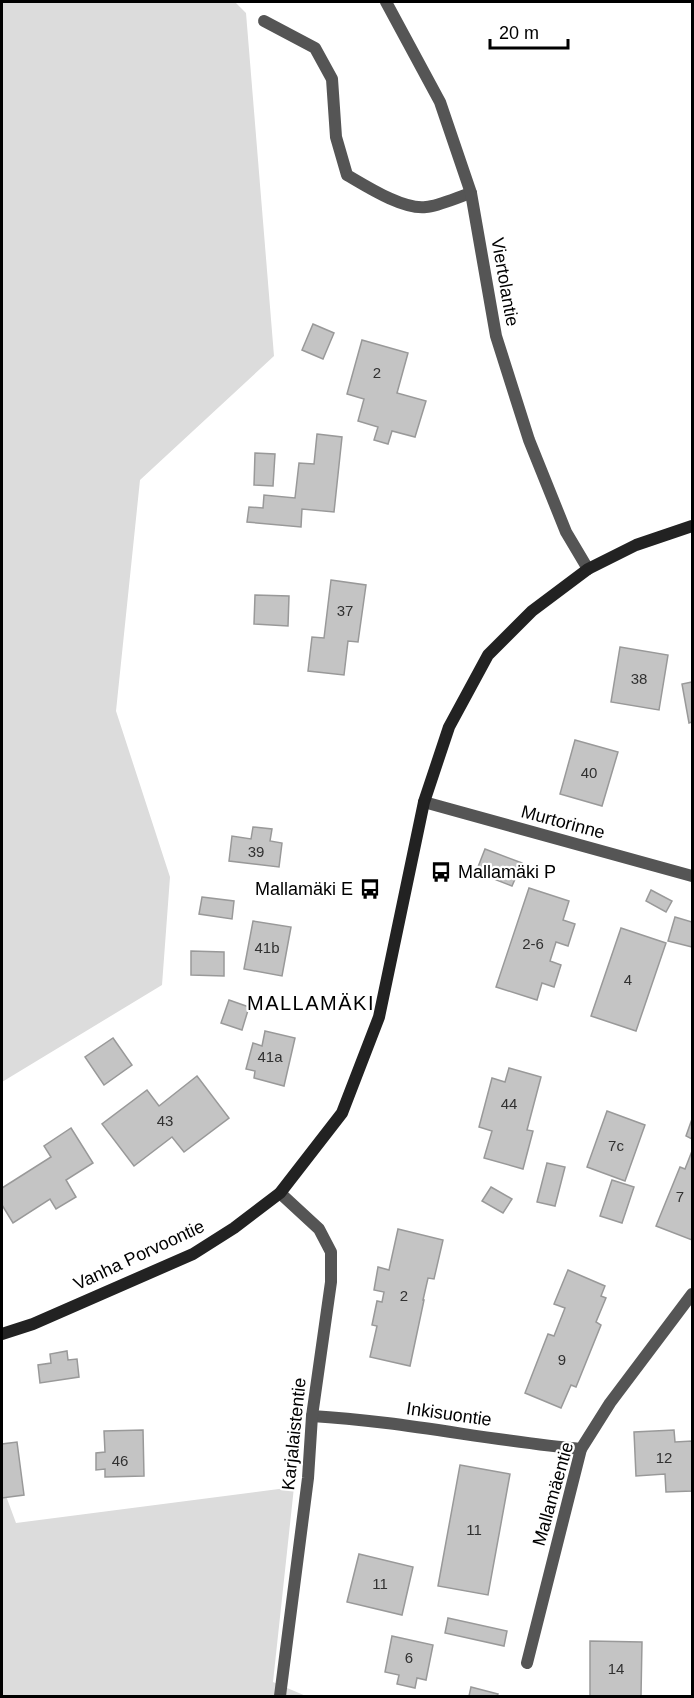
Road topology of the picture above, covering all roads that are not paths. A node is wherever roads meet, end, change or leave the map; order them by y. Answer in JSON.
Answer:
{"nodes":[{"id":1,"x":386,"y":2,"type":"edge"},
{"id":2,"x":264,"y":21,"type":"dead end"},
{"id":3,"x":471,"y":193,"type":"junction"},
{"id":4,"x":693,"y":526,"type":"edge"},
{"id":5,"x":588,"y":569,"type":"junction"},
{"id":6,"x":424,"y":802,"type":"junction"},
{"id":7,"x":693,"y":876,"type":"edge"},
{"id":8,"x":280,"y":1193,"type":"junction"},
{"id":9,"x":693,"y":1294,"type":"edge"},
{"id":10,"x":2,"y":1334,"type":"edge"},
{"id":11,"x":312,"y":1416,"type":"junction"},
{"id":12,"x":581,"y":1449,"type":"junction"},
{"id":13,"x":527,"y":1663,"type":"dead end"},
{"id":14,"x":280,"y":1696,"type":"edge"}],
"edges":[{"from":1,"to":3,"type":"street","name":"Viertolantie"},
{"from":2,"to":3,"type":"street"},
{"from":3,"to":5,"type":"street","name":"Viertolantie"},
{"from":4,"to":5,"type":"main road","name":"Vanha Porvoontie"},
{"from":5,"to":6,"type":"main road","name":"Vanha Porvoontie"},
{"from":6,"to":7,"type":"street","name":"Murtorinne"},
{"from":6,"to":8,"type":"main road","name":"Vanha Porvoontie"},
{"from":8,"to":10,"type":"main road","name":"Vanha Porvoontie"},
{"from":8,"to":11,"type":"street","name":"Karjalaistentie"},
{"from":9,"to":12,"type":"street","name":"Mallamäentie"},
{"from":11,"to":12,"type":"street","name":"Inkisuontie"},
{"from":11,"to":14,"type":"street","name":"Karjalaistentie"},
{"from":12,"to":13,"type":"street","name":"Mallamäentie"}]}
